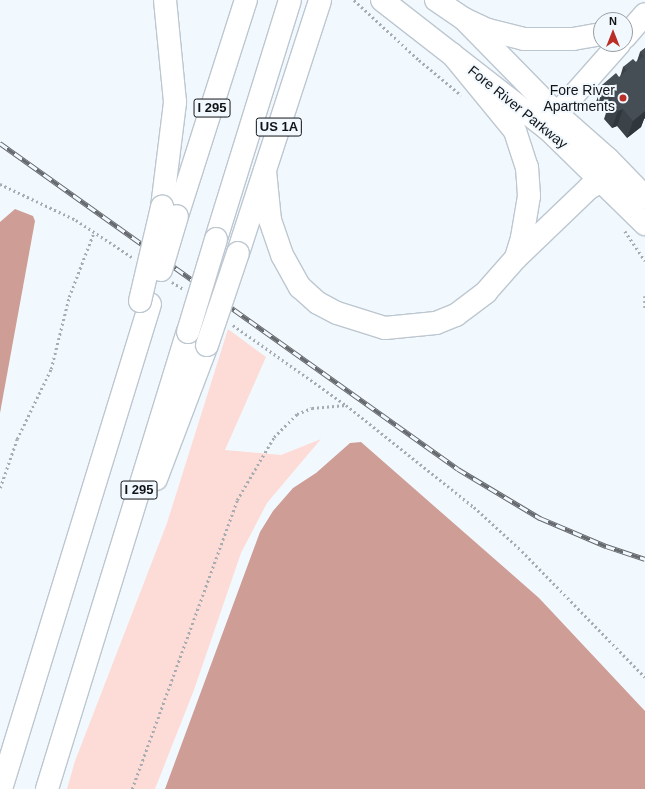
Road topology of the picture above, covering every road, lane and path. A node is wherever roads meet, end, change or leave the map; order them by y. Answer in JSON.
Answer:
{"nodes":[{"id":1,"x":165,"y":0,"type":"edge"},
{"id":2,"x":246,"y":0,"type":"edge"},
{"id":3,"x":290,"y":0,"type":"edge"},
{"id":4,"x":320,"y":0,"type":"edge"},
{"id":5,"x":382,"y":0,"type":"edge"},
{"id":6,"x":436,"y":0,"type":"edge"},
{"id":7,"x":464,"y":19,"type":"junction"},
{"id":8,"x":593,"y":35,"type":"edge"},
{"id":9,"x":611,"y":52,"type":"edge"},
{"id":10,"x":452,"y":54,"type":"junction"},
{"id":11,"x":553,"y":122,"type":"junction"},
{"id":12,"x":265,"y":171,"type":"junction"},
{"id":13,"x":626,"y":178,"type":"junction"},
{"id":14,"x":602,"y":181,"type":"junction"},
{"id":15,"x":0,"y":184,"type":"edge"},
{"id":16,"x":645,"y":197,"type":"edge"},
{"id":17,"x":169,"y":211,"type":"junction"},
{"id":18,"x":645,"y":224,"type":"edge"},
{"id":19,"x":94,"y":232,"type":"junction"},
{"id":20,"x":516,"y":258,"type":"junction"},
{"id":21,"x":138,"y":260,"type":"dead end"},
{"id":22,"x":170,"y":281,"type":"dead end"},
{"id":23,"x":189,"y":294,"type":"dead end"},
{"id":24,"x":645,"y":296,"type":"edge"},
{"id":25,"x":645,"y":309,"type":"edge"},
{"id":26,"x":227,"y":321,"type":"dead end"},
{"id":27,"x":346,"y":405,"type":"junction"},
{"id":28,"x":0,"y":488,"type":"edge"},
{"id":29,"x":92,"y":649,"type":"junction"},
{"id":30,"x":645,"y":677,"type":"edge"},
{"id":31,"x":1,"y":789,"type":"edge"},
{"id":32,"x":47,"y":789,"type":"edge"},
{"id":33,"x":132,"y":789,"type":"edge"}],
"edges":[{"from":1,"to":17,"type":"main road"},
{"from":2,"to":17,"type":"main road","number":"I 295"},
{"from":3,"to":29,"type":"main road","number":"I 295","bridge":true},
{"from":4,"to":12,"type":"main road","number":"US 1A"},
{"from":5,"to":10,"type":"main road","name":"Fore River Parkway"},
{"from":6,"to":7,"type":"main road","name":"Fore River Parkway"},
{"from":7,"to":8,"type":"main road"},
{"from":7,"to":11,"type":"main road","name":"Fore River Parkway"},
{"from":9,"to":11,"type":"main road"},
{"from":10,"to":11,"type":"main road","name":"Fore River Parkway"},
{"from":10,"to":20,"type":"main road"},
{"from":11,"to":13,"type":"main road","name":"Fore River Parkway"},
{"from":11,"to":14,"type":"main road","name":"Fore River Parkway"},
{"from":12,"to":20,"type":"main road"},
{"from":12,"to":29,"type":"main road","number":"US 1A","bridge":true},
{"from":13,"to":14,"type":"main road"},
{"from":13,"to":16,"type":"main road","name":"Fore River Parkway"},
{"from":14,"to":18,"type":"main road","name":"Fore River Parkway"},
{"from":14,"to":20,"type":"main road"},
{"from":15,"to":19,"type":"path"},
{"from":17,"to":31,"type":"main road","bridge":true},
{"from":19,"to":21,"type":"path"},
{"from":19,"to":28,"type":"path"},
{"from":22,"to":23,"type":"path"},
{"from":24,"to":25,"type":"path"},
{"from":26,"to":27,"type":"path"},
{"from":27,"to":30,"type":"path"},
{"from":27,"to":33,"type":"path"},
{"from":29,"to":32,"type":"main road","number":"I 295"}]}
